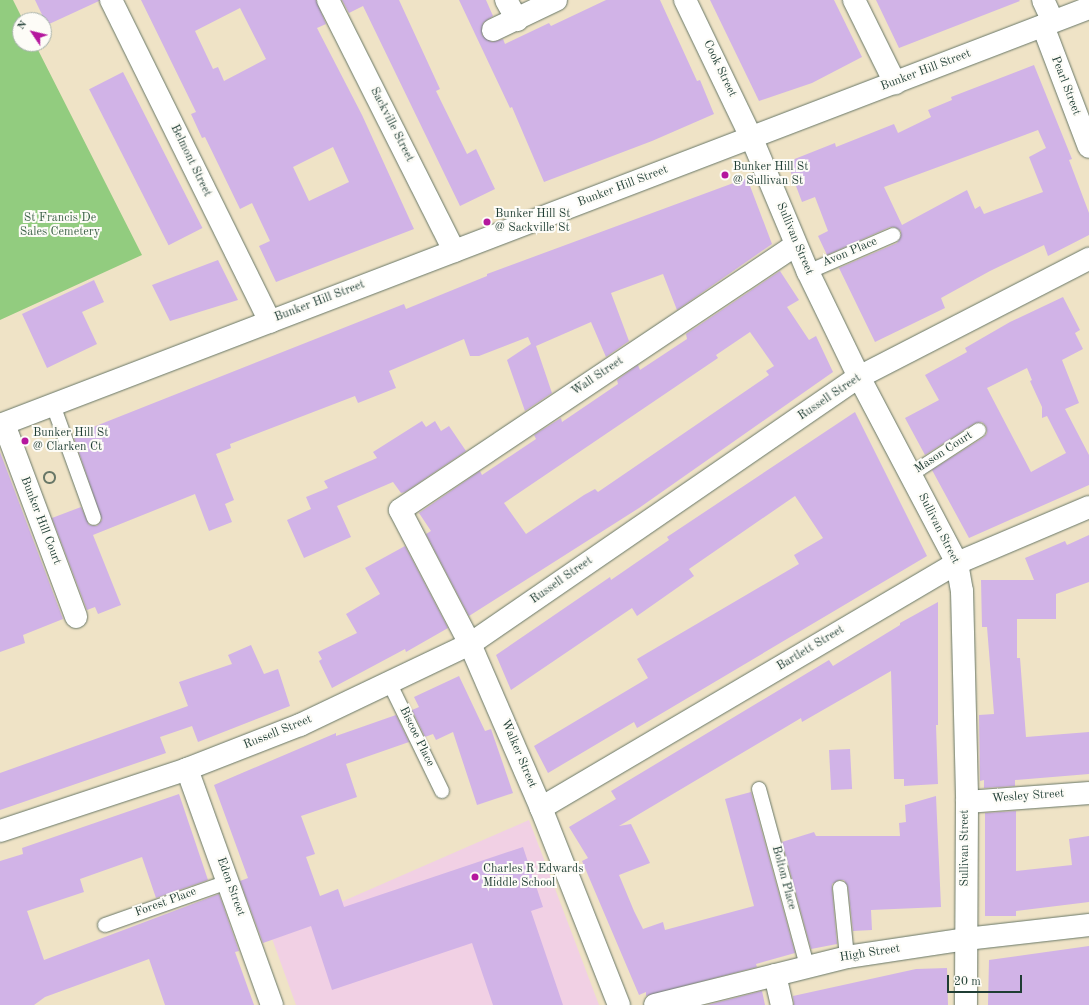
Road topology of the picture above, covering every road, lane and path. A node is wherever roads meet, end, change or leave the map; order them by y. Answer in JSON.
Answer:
{"nodes":[{"id":1,"x":111,"y":0,"type":"edge"},
{"id":2,"x":328,"y":0,"type":"edge"},
{"id":3,"x":506,"y":0,"type":"edge"},
{"id":4,"x":556,"y":0,"type":"edge"},
{"id":5,"x":685,"y":0,"type":"edge"},
{"id":6,"x":854,"y":0,"type":"edge"},
{"id":7,"x":1043,"y":0,"type":"edge"},
{"id":8,"x":1089,"y":8,"type":"edge"},
{"id":9,"x":517,"y":20,"type":"junction"},
{"id":10,"x":1048,"y":24,"type":"junction"},
{"id":11,"x":493,"y":30,"type":"dead end"},
{"id":12,"x":895,"y":83,"type":"junction"},
{"id":13,"x":752,"y":139,"type":"junction"},
{"id":14,"x":1089,"y":147,"type":"edge"},
{"id":15,"x":893,"y":235,"type":"dead end"},
{"id":16,"x":796,"y":245,"type":"junction"},
{"id":17,"x":454,"y":251,"type":"junction"},
{"id":18,"x":1089,"y":259,"type":"edge"},
{"id":19,"x":808,"y":272,"type":"junction"},
{"id":20,"x":270,"y":322,"type":"junction"},
{"id":21,"x":859,"y":377,"type":"junction"},
{"id":22,"x":53,"y":405,"type":"junction"},
{"id":23,"x":2,"y":425,"type":"edge"},
{"id":24,"x":979,"y":430,"type":"dead end"},
{"id":25,"x":910,"y":475,"type":"junction"},
{"id":26,"x":1089,"y":507,"type":"edge"},
{"id":27,"x":400,"y":510,"type":"joint"},
{"id":28,"x":94,"y":518,"type":"dead end"},
{"id":29,"x":957,"y":563,"type":"junction"},
{"id":30,"x":76,"y":618,"type":"dead end"},
{"id":31,"x":470,"y":644,"type":"junction"},
{"id":32,"x":390,"y":684,"type":"junction"},
{"id":33,"x":188,"y":769,"type":"junction"},
{"id":34,"x":759,"y":789,"type":"dead end"},
{"id":35,"x":442,"y":791,"type":"dead end"},
{"id":36,"x":1089,"y":793,"type":"edge"},
{"id":37,"x":967,"y":802,"type":"junction"},
{"id":38,"x":541,"y":808,"type":"junction"},
{"id":39,"x":0,"y":831,"type":"edge"},
{"id":40,"x":228,"y":882,"type":"junction"},
{"id":41,"x":840,"y":888,"type":"dead end"},
{"id":42,"x":105,"y":925,"type":"dead end"},
{"id":43,"x":1089,"y":926,"type":"edge"},
{"id":44,"x":966,"y":939,"type":"junction"},
{"id":45,"x":847,"y":957,"type":"junction"},
{"id":46,"x":807,"y":966,"type":"junction"},
{"id":47,"x":775,"y":975,"type":"junction"},
{"id":48,"x":272,"y":1005,"type":"edge"},
{"id":49,"x":619,"y":1005,"type":"edge"},
{"id":50,"x":655,"y":1005,"type":"edge"},
{"id":51,"x":782,"y":1005,"type":"edge"},
{"id":52,"x":966,"y":1005,"type":"edge"}],
"edges":[{"from":1,"to":20,"type":"street","name":"Belmont Street"},
{"from":2,"to":17,"type":"street","name":"Sackville Street"},
{"from":3,"to":9,"type":"street"},
{"from":4,"to":9,"type":"street"},
{"from":5,"to":13,"type":"street","name":"Cook Street"},
{"from":6,"to":12,"type":"street"},
{"from":7,"to":10,"type":"street","name":"Pearl Street"},
{"from":8,"to":10,"type":"street","name":"Bunker Hill Street"},
{"from":9,"to":11,"type":"street"},
{"from":10,"to":12,"type":"street","name":"Bunker Hill Street"},
{"from":10,"to":14,"type":"street","name":"Pearl Street"},
{"from":12,"to":13,"type":"street","name":"Bunker Hill Street"},
{"from":13,"to":16,"type":"street","name":"Sullivan Street"},
{"from":13,"to":17,"type":"street","name":"Bunker Hill Street"},
{"from":15,"to":19,"type":"lane","name":"Avon Place"},
{"from":16,"to":19,"type":"street","name":"Sullivan Street"},
{"from":16,"to":27,"type":"street","name":"Wall Street"},
{"from":17,"to":20,"type":"street","name":"Bunker Hill Street"},
{"from":18,"to":21,"type":"street","name":"Russell Street"},
{"from":19,"to":21,"type":"street","name":"Sullivan Street"},
{"from":20,"to":22,"type":"street","name":"Bunker Hill Street"},
{"from":21,"to":25,"type":"street","name":"Sullivan Street"},
{"from":21,"to":31,"type":"street","name":"Russell Street"},
{"from":22,"to":23,"type":"street","name":"Bunker Hill Street"},
{"from":22,"to":28,"type":"lane"},
{"from":23,"to":30,"type":"street","name":"Bunker Hill Court"},
{"from":24,"to":25,"type":"lane","name":"Mason Court"},
{"from":25,"to":29,"type":"street","name":"Sullivan Street"},
{"from":26,"to":29,"type":"street","name":"Bartlett Street"},
{"from":27,"to":31,"type":"street","name":"Walker Street"},
{"from":29,"to":37,"type":"street","name":"Sullivan Street"},
{"from":29,"to":38,"type":"street","name":"Bartlett Street"},
{"from":31,"to":32,"type":"street","name":"Russell Street"},
{"from":31,"to":38,"type":"street","name":"Walker Street"},
{"from":32,"to":33,"type":"street","name":"Russell Street"},
{"from":32,"to":35,"type":"lane","name":"Biscoe Place"},
{"from":33,"to":39,"type":"street","name":"Russell Street"},
{"from":33,"to":40,"type":"street","name":"Eden Street"},
{"from":34,"to":46,"type":"lane","name":"Bolton Place"},
{"from":36,"to":37,"type":"street","name":"Wesley Street"},
{"from":37,"to":44,"type":"street","name":"Sullivan Street"},
{"from":38,"to":49,"type":"street","name":"Walker Street"},
{"from":40,"to":42,"type":"lane","name":"Forest Place"},
{"from":40,"to":48,"type":"street","name":"Eden Street"},
{"from":41,"to":45,"type":"lane"},
{"from":43,"to":44,"type":"street","name":"High Street"},
{"from":44,"to":45,"type":"street","name":"High Street"},
{"from":44,"to":52,"type":"street","name":"Sullivan Street"},
{"from":45,"to":46,"type":"street","name":"High Street"},
{"from":46,"to":47,"type":"street","name":"High Street"},
{"from":47,"to":50,"type":"street","name":"High Street"},
{"from":47,"to":51,"type":"street"}]}
